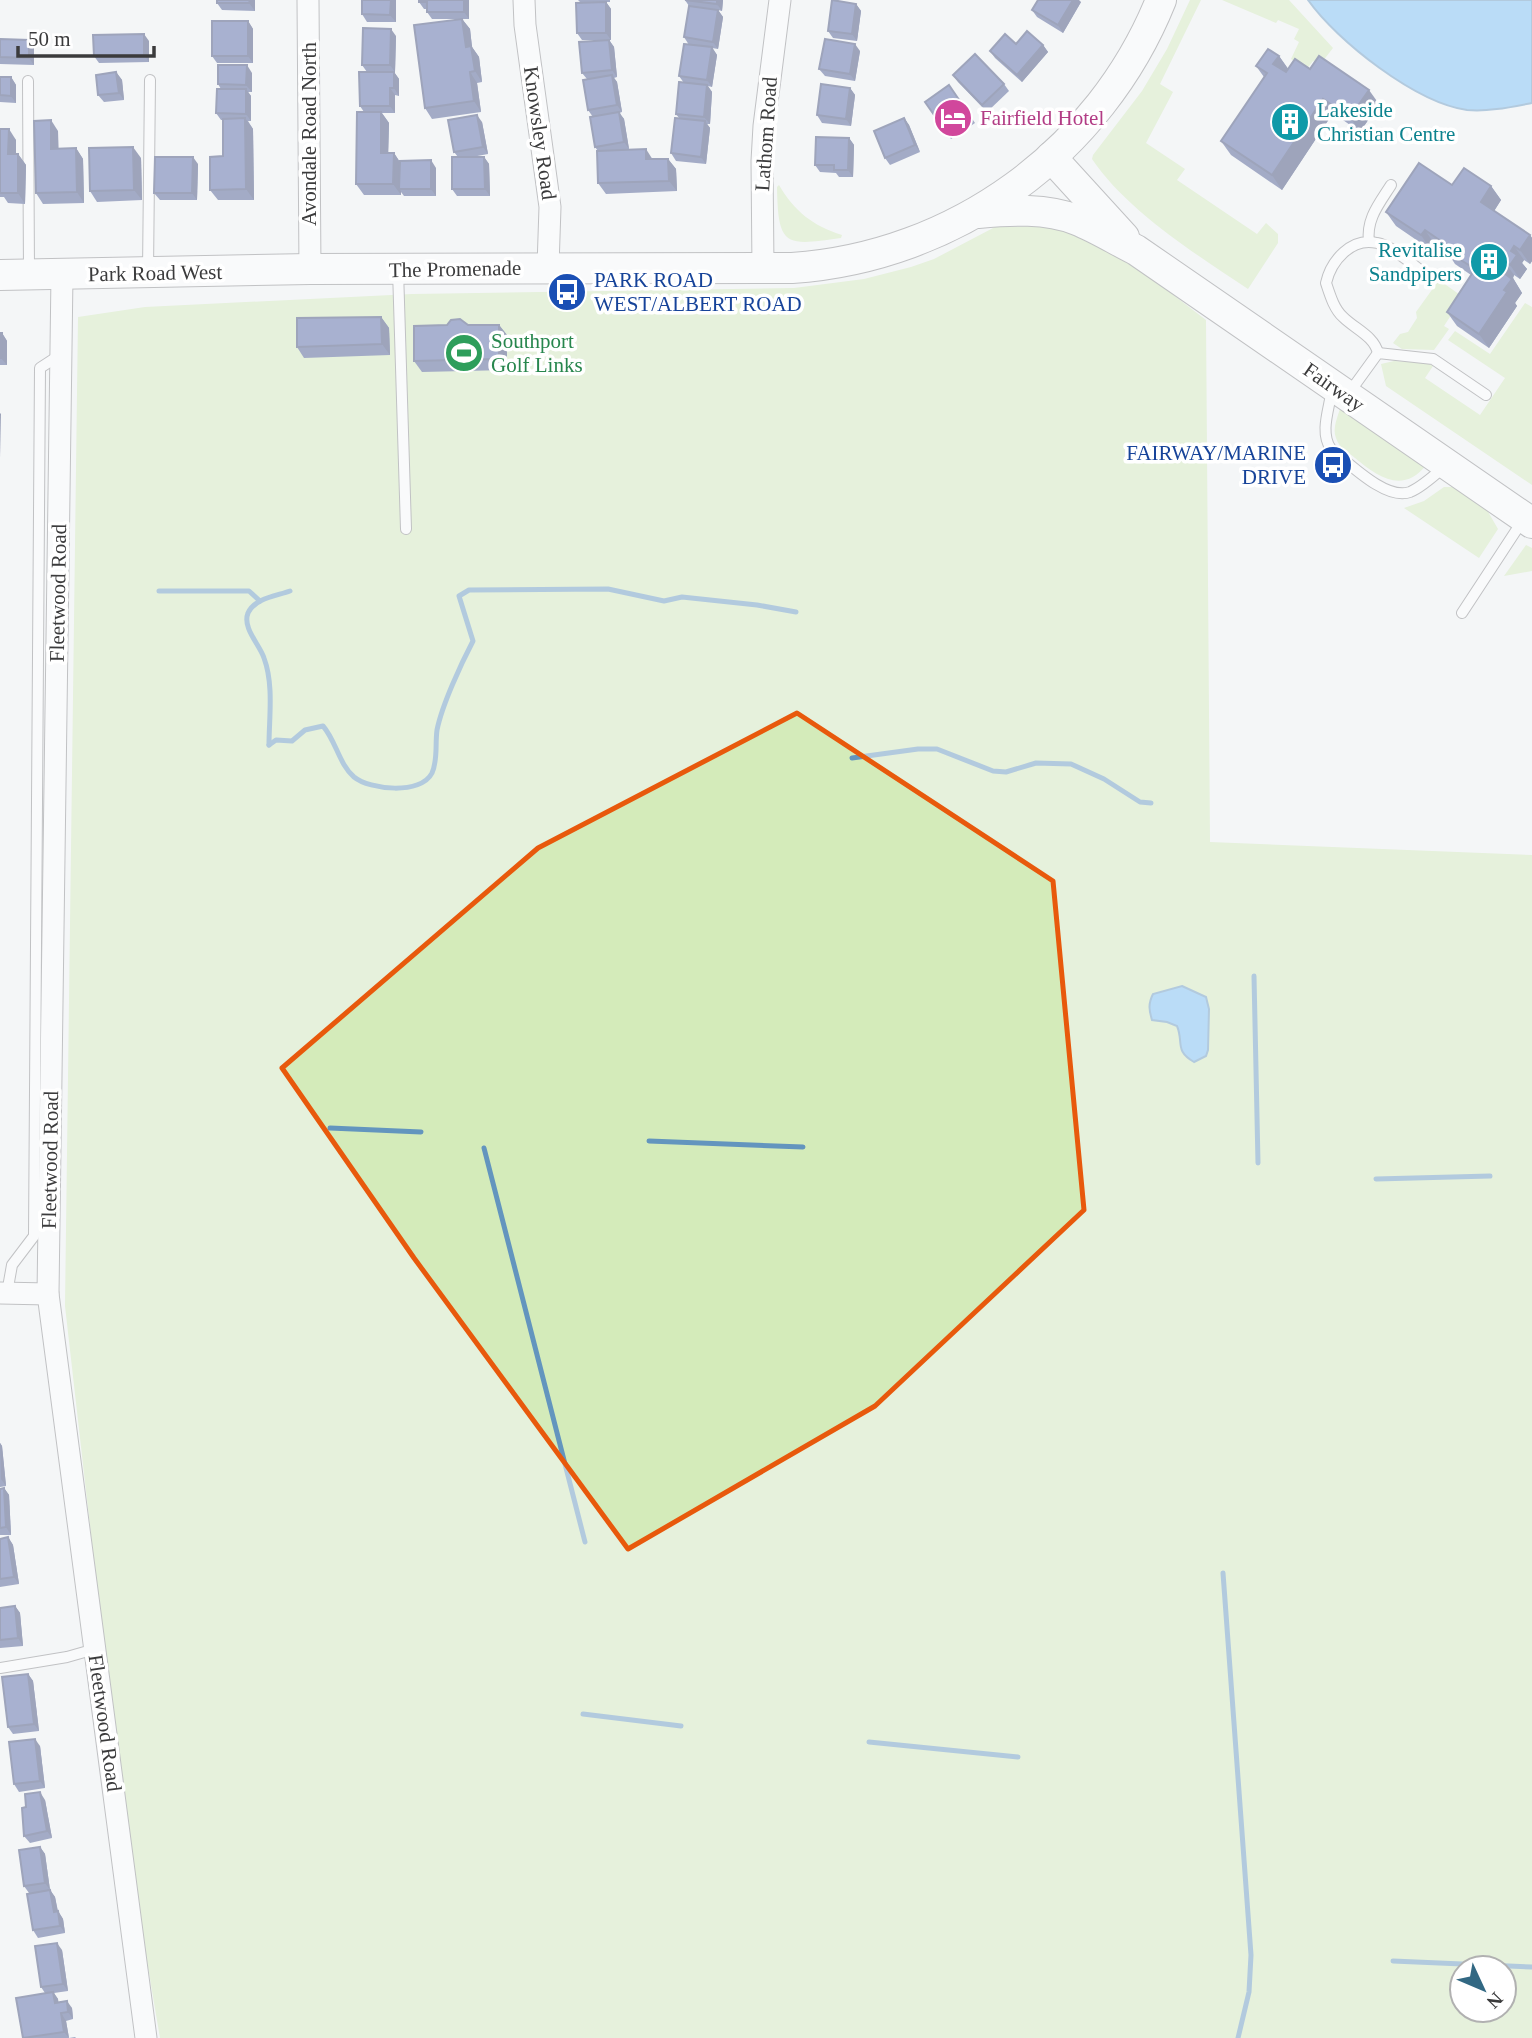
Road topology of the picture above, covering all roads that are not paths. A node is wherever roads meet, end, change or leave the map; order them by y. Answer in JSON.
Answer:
{"nodes":[{"id":1,"x":308,"y":0,"type":"edge"},
{"id":2,"x":524,"y":0,"type":"edge"},
{"id":3,"x":780,"y":0,"type":"edge"},
{"id":4,"x":1161,"y":0,"type":"edge"},
{"id":5,"x":150,"y":80,"type":"dead end"},
{"id":6,"x":29,"y":81,"type":"dead end"},
{"id":7,"x":1051,"y":157,"type":"junction"},
{"id":8,"x":1391,"y":185,"type":"dead end"},
{"id":9,"x":974,"y":214,"type":"junction"},
{"id":10,"x":1369,"y":242,"type":"junction"},
{"id":11,"x":1136,"y":250,"type":"junction"},
{"id":12,"x":548,"y":267,"type":"junction"},
{"id":13,"x":763,"y":268,"type":"junction"},
{"id":14,"x":310,"y":269,"type":"junction"},
{"id":15,"x":398,"y":270,"type":"junction"},
{"id":16,"x":1423,"y":272,"type":"dead end"},
{"id":17,"x":148,"y":274,"type":"junction"},
{"id":18,"x":15,"y":275,"type":"edge"},
{"id":19,"x":62,"y":275,"type":"junction"},
{"id":20,"x":1378,"y":353,"type":"junction"},
{"id":21,"x":61,"y":354,"type":"junction"},
{"id":22,"x":1340,"y":390,"type":"junction"},
{"id":23,"x":1486,"y":395,"type":"dead end"},
{"id":24,"x":1447,"y":464,"type":"junction"},
{"id":25,"x":1528,"y":520,"type":"edge"},
{"id":26,"x":406,"y":529,"type":"dead end"},
{"id":27,"x":1462,"y":613,"type":"dead end"},
{"id":28,"x":4,"y":1293,"type":"edge"},
{"id":29,"x":48,"y":1294,"type":"junction"},
{"id":30,"x":95,"y":1649,"type":"junction"},
{"id":31,"x":0,"y":1668,"type":"edge"},
{"id":32,"x":146,"y":2038,"type":"edge"}],
"edges":[{"from":1,"to":14,"type":"street","name":"Avondale Road North"},
{"from":2,"to":12,"type":"street","name":"Knowsley Road"},
{"from":3,"to":13,"type":"street","name":"Lathom Road"},
{"from":4,"to":7,"type":"street","name":"The Promenade"},
{"from":5,"to":17,"type":"lane"},
{"from":6,"to":18,"type":"lane"},
{"from":7,"to":9,"type":"street","name":"The Promenade"},
{"from":7,"to":11,"type":"street","name":"Fairway"},
{"from":8,"to":10,"type":"lane"},
{"from":9,"to":11,"type":"street","name":"Fairway"},
{"from":9,"to":13,"type":"street","name":"The Promenade"},
{"from":10,"to":16,"type":"lane"},
{"from":10,"to":20,"type":"lane"},
{"from":11,"to":22,"type":"street","name":"Fairway"},
{"from":12,"to":13,"type":"street","name":"The Promenade"},
{"from":12,"to":15,"type":"street","name":"The Promenade"},
{"from":14,"to":15,"type":"street","name":"The Promenade"},
{"from":14,"to":17,"type":"street","name":"Park Road West"},
{"from":15,"to":26,"type":"lane"},
{"from":17,"to":19,"type":"street","name":"Park Road West"},
{"from":18,"to":19,"type":"street","name":"Park Road West"},
{"from":19,"to":21,"type":"street","name":"Fleetwood Road"},
{"from":20,"to":22,"type":"lane"},
{"from":20,"to":23,"type":"lane"},
{"from":21,"to":28,"type":"lane"},
{"from":21,"to":29,"type":"street","name":"Fleetwood Road"},
{"from":22,"to":24,"type":"street","name":"Fairway"},
{"from":22,"to":24,"type":"lane"},
{"from":24,"to":25,"type":"street","name":"Fairway"},
{"from":25,"to":27,"type":"lane"},
{"from":28,"to":29,"type":"street"},
{"from":29,"to":30,"type":"street","name":"Fleetwood Road"},
{"from":30,"to":31,"type":"lane"},
{"from":30,"to":32,"type":"street","name":"Fleetwood Road"}]}
